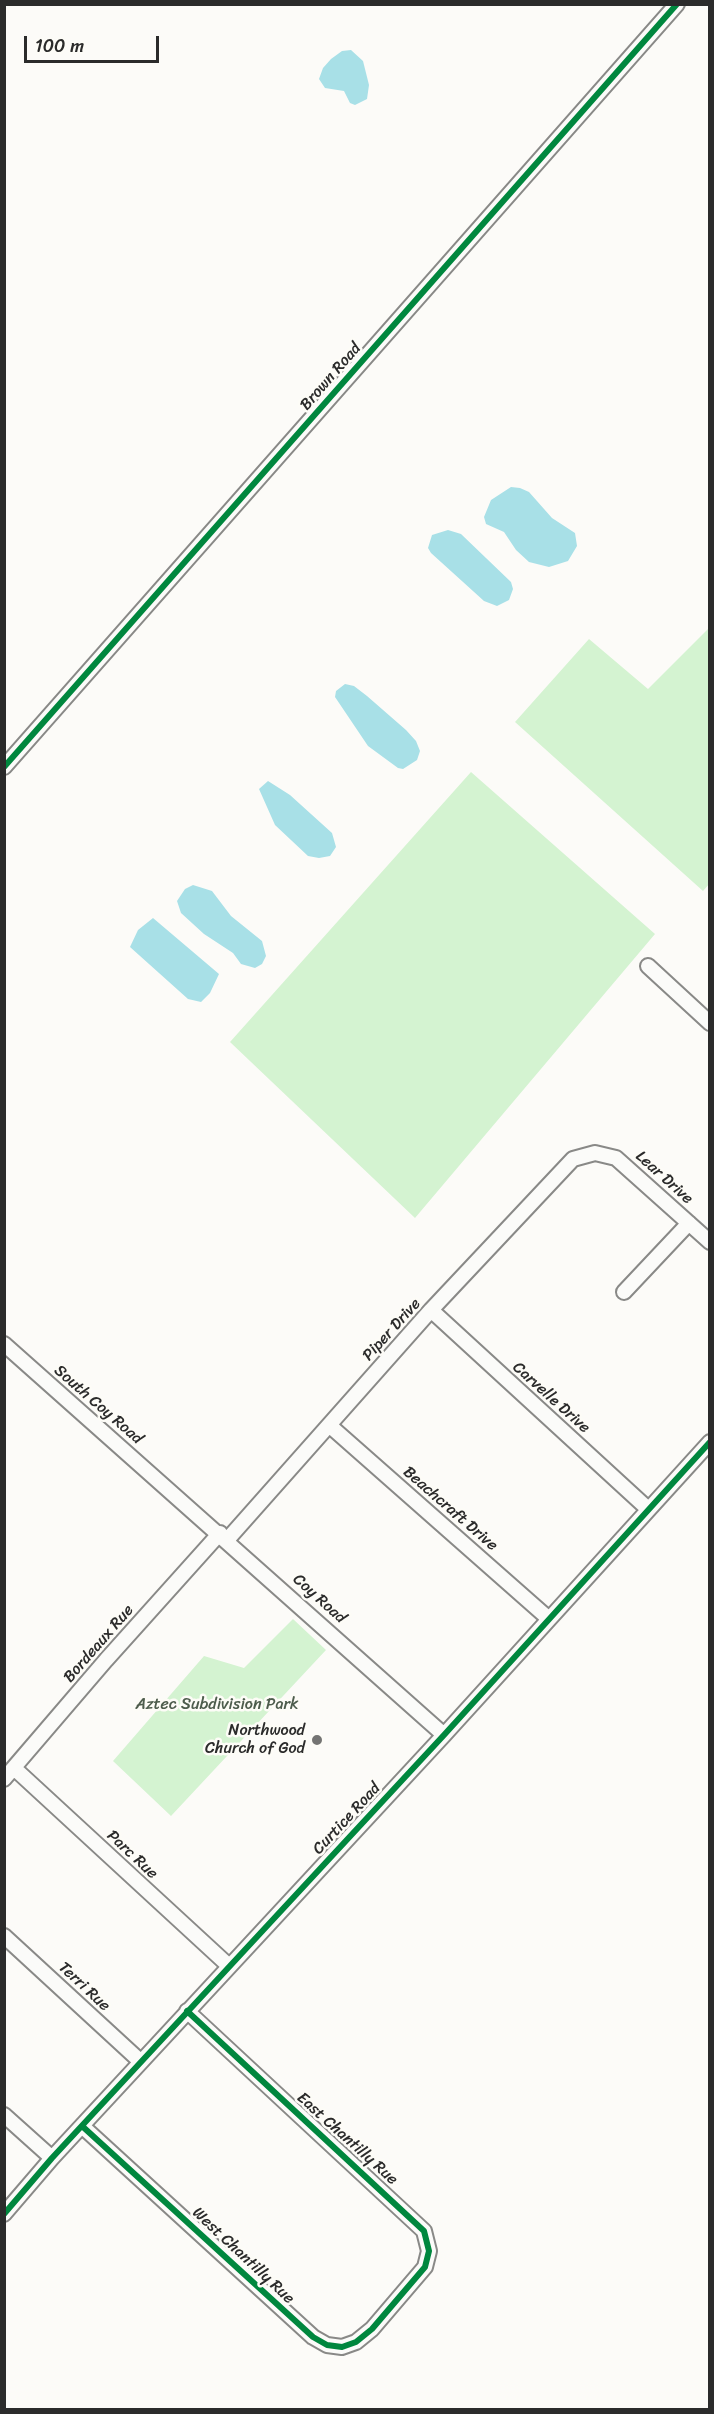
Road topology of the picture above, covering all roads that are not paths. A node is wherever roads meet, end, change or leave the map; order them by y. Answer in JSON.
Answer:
{"nodes":[{"id":1,"x":677,"y":4,"type":"edge"},
{"id":2,"x":4,"y":767,"type":"edge"},
{"id":3,"x":648,"y":966,"type":"dead end"},
{"id":4,"x":710,"y":1023,"type":"edge"},
{"id":5,"x":589,"y":1153,"type":"joint"},
{"id":6,"x":689,"y":1223,"type":"junction"},
{"id":7,"x":710,"y":1242,"type":"edge"},
{"id":8,"x":624,"y":1292,"type":"dead end"},
{"id":9,"x":431,"y":1310,"type":"junction"},
{"id":10,"x":4,"y":1344,"type":"edge"},
{"id":11,"x":329,"y":1425,"type":"junction"},
{"id":12,"x":710,"y":1442,"type":"edge"},
{"id":13,"x":171,"y":1490,"type":"joint"},
{"id":14,"x":648,"y":1509,"type":"junction"},
{"id":15,"x":224,"y":1536,"type":"junction"},
{"id":16,"x":549,"y":1619,"type":"junction"},
{"id":17,"x":444,"y":1735,"type":"junction"},
{"id":18,"x":9,"y":1773,"type":"edge"},
{"id":19,"x":4,"y":1936,"type":"edge"},
{"id":20,"x":229,"y":1966,"type":"junction"},
{"id":21,"x":187,"y":2011,"type":"junction"},
{"id":22,"x":140,"y":2061,"type":"junction"},
{"id":23,"x":4,"y":2115,"type":"edge"},
{"id":24,"x":82,"y":2126,"type":"junction"},
{"id":25,"x":52,"y":2158,"type":"junction"},
{"id":26,"x":4,"y":2214,"type":"edge"},
{"id":27,"x":394,"y":2304,"type":"joint"}],
"edges":[{"from":1,"to":2,"type":"street","name":"Brown Road"},
{"from":3,"to":4,"type":"street"},
{"from":5,"to":6,"type":"street","name":"Lear Drive"},
{"from":5,"to":9,"type":"street","name":"Piper Drive"},
{"from":6,"to":7,"type":"street","name":"Lear Drive"},
{"from":6,"to":8,"type":"street"},
{"from":9,"to":11,"type":"street","name":"Piper Drive"},
{"from":9,"to":14,"type":"street","name":"Carvelle Drive"},
{"from":10,"to":13,"type":"street","name":"South Coy Road"},
{"from":11,"to":15,"type":"street","name":"Piper Drive"},
{"from":11,"to":16,"type":"street","name":"Beachcraft Drive"},
{"from":12,"to":14,"type":"street","name":"Curtice Road"},
{"from":13,"to":15,"type":"street","name":"Coy Road"},
{"from":14,"to":16,"type":"street","name":"Curtice Road"},
{"from":15,"to":17,"type":"street","name":"Coy Road"},
{"from":15,"to":18,"type":"street","name":"Bordeaux Rue"},
{"from":16,"to":17,"type":"street","name":"Curtice Road"},
{"from":17,"to":20,"type":"street","name":"Curtice Road"},
{"from":18,"to":20,"type":"street","name":"Parc Rue"},
{"from":19,"to":22,"type":"street","name":"Terri Rue"},
{"from":20,"to":21,"type":"street","name":"Curtice Road"},
{"from":21,"to":22,"type":"street","name":"Curtice Road"},
{"from":21,"to":27,"type":"street","name":"East Chantilly Rue"},
{"from":22,"to":24,"type":"street","name":"Curtice Road"},
{"from":23,"to":25,"type":"street"},
{"from":24,"to":25,"type":"street","name":"Curtice Road"},
{"from":24,"to":27,"type":"street","name":"West Chantilly Rue"},
{"from":25,"to":26,"type":"street","name":"Curtice Road"}]}
